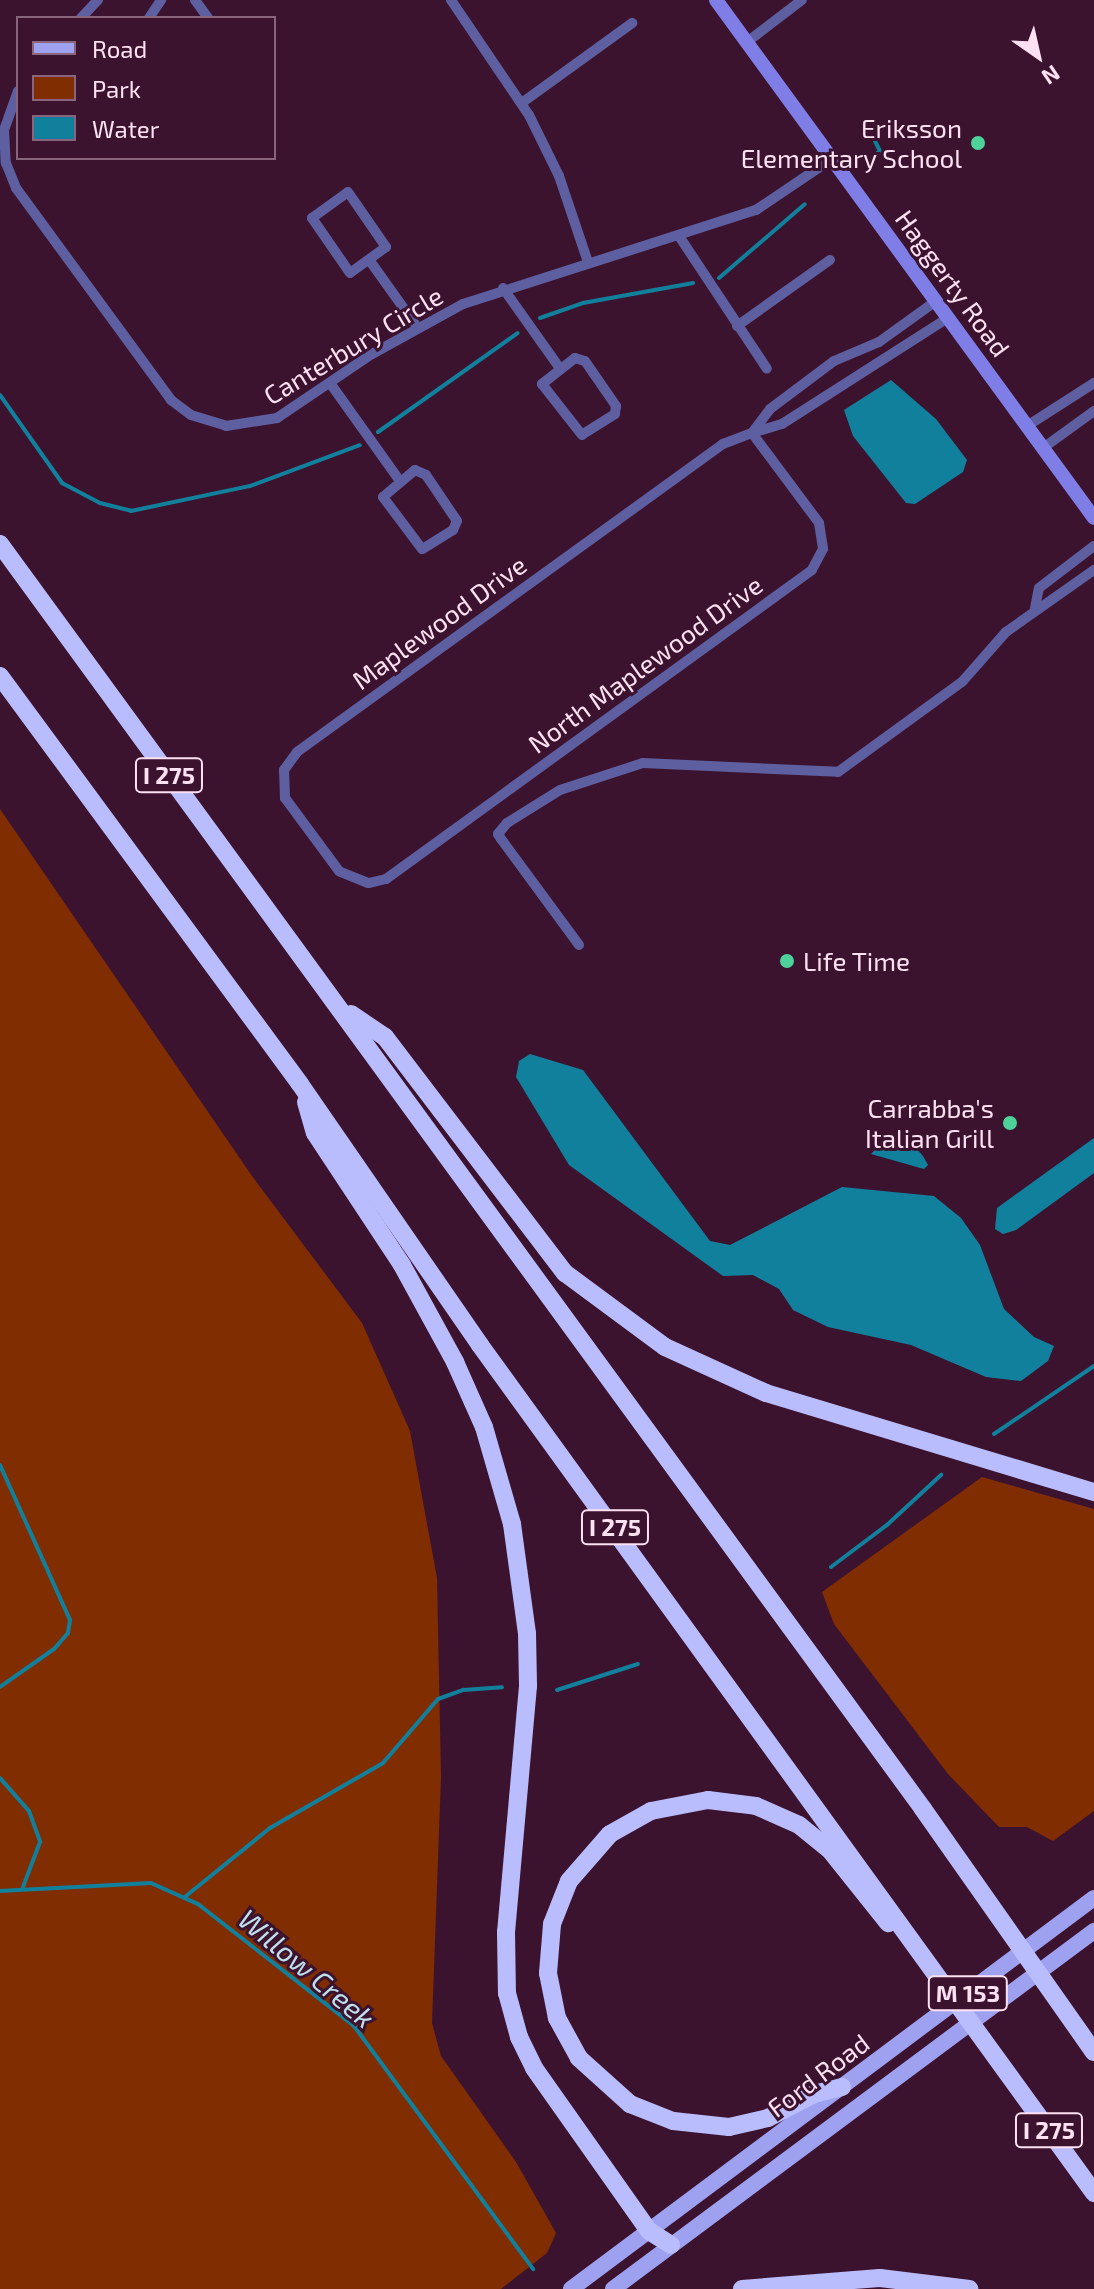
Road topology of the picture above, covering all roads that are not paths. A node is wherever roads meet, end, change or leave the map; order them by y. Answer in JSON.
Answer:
{"nodes":[{"id":1,"x":98,"y":0,"type":"edge"},
{"id":2,"x":451,"y":0,"type":"edge"},
{"id":3,"x":716,"y":0,"type":"edge"},
{"id":4,"x":802,"y":0,"type":"edge"},
{"id":5,"x":83,"y":16,"type":"edge"},
{"id":6,"x":632,"y":23,"type":"dead end"},
{"id":7,"x":747,"y":42,"type":"junction"},
{"id":8,"x":16,"y":97,"type":"edge"},
{"id":9,"x":523,"y":102,"type":"junction"},
{"id":10,"x":833,"y":158,"type":"junction"},
{"id":11,"x":679,"y":236,"type":"junction"},
{"id":12,"x":830,"y":260,"type":"dead end"},
{"id":13,"x":370,"y":261,"type":"junction"},
{"id":14,"x":588,"y":262,"type":"junction"},
{"id":15,"x":503,"y":288,"type":"junction"},
{"id":16,"x":936,"y":301,"type":"junction"},
{"id":17,"x":948,"y":318,"type":"junction"},
{"id":18,"x":737,"y":326,"type":"junction"},
{"id":19,"x":417,"y":327,"type":"junction"},
{"id":20,"x":559,"y":367,"type":"junction"},
{"id":21,"x":767,"y":369,"type":"dead end"},
{"id":22,"x":330,"y":383,"type":"junction"},
{"id":23,"x":1094,"y":383,"type":"edge"},
{"id":24,"x":1094,"y":411,"type":"edge"},
{"id":25,"x":1027,"y":426,"type":"junction"},
{"id":26,"x":752,"y":433,"type":"junction"},
{"id":27,"x":1043,"y":448,"type":"junction"},
{"id":28,"x":400,"y":481,"type":"junction"},
{"id":29,"x":1094,"y":518,"type":"edge"},
{"id":30,"x":0,"y":544,"type":"edge"},
{"id":31,"x":1094,"y":546,"type":"edge"},
{"id":32,"x":1094,"y":570,"type":"edge"},
{"id":33,"x":1035,"y":608,"type":"junction"},
{"id":34,"x":0,"y":676,"type":"edge"},
{"id":35,"x":368,"y":883,"type":"joint"},
{"id":36,"x":579,"y":945,"type":"dead end"},
{"id":37,"x":339,"y":1006,"type":"junction"},
{"id":38,"x":300,"y":1084,"type":"junction"},
{"id":39,"x":1094,"y":1492,"type":"edge"},
{"id":40,"x":1094,"y":1898,"type":"edge"},
{"id":41,"x":1094,"y":1931,"type":"edge"},
{"id":42,"x":919,"y":1945,"type":"junction"},
{"id":43,"x":1094,"y":2052,"type":"edge"},
{"id":44,"x":842,"y":2087,"type":"junction"},
{"id":45,"x":1094,"y":2193,"type":"edge"},
{"id":46,"x":649,"y":2231,"type":"junction"},
{"id":47,"x":671,"y":2245,"type":"junction"},
{"id":48,"x":571,"y":2289,"type":"edge"},
{"id":49,"x":613,"y":2289,"type":"edge"},
{"id":50,"x":742,"y":2289,"type":"edge"},
{"id":51,"x":969,"y":2289,"type":"edge"}],
"edges":[{"from":1,"to":5,"type":"street"},
{"from":2,"to":9,"type":"street"},
{"from":3,"to":7,"type":"main road","name":"Haggerty Road"},
{"from":4,"to":7,"type":"street"},
{"from":6,"to":9,"type":"street"},
{"from":7,"to":10,"type":"main road","name":"Haggerty Road"},
{"from":8,"to":22,"type":"street","name":"Canterbury Circle"},
{"from":9,"to":14,"type":"street"},
{"from":10,"to":11,"type":"street","name":"Canterbury Circle"},
{"from":10,"to":16,"type":"main road","name":"Haggerty Road"},
{"from":11,"to":14,"type":"street","name":"Canterbury Circle"},
{"from":11,"to":18,"type":"street"},
{"from":12,"to":18,"type":"street"},
{"from":13,"to":13,"type":"street"},
{"from":13,"to":19,"type":"street"},
{"from":14,"to":15,"type":"street","name":"Canterbury Circle"},
{"from":15,"to":19,"type":"street","name":"Canterbury Circle"},
{"from":15,"to":20,"type":"street"},
{"from":16,"to":17,"type":"main road","name":"Haggerty Road"},
{"from":16,"to":26,"type":"street","name":"Maplewood Drive"},
{"from":17,"to":25,"type":"main road","name":"Haggerty Road"},
{"from":17,"to":26,"type":"street","name":"Maplewood Drive"},
{"from":18,"to":21,"type":"street"},
{"from":19,"to":22,"type":"street","name":"Canterbury Circle"},
{"from":20,"to":20,"type":"street"},
{"from":22,"to":28,"type":"street"},
{"from":23,"to":25,"type":"street"},
{"from":24,"to":27,"type":"street"},
{"from":25,"to":27,"type":"main road","name":"Haggerty Road"},
{"from":26,"to":35,"type":"street","name":"North Maplewood Drive"},
{"from":26,"to":35,"type":"street","name":"Maplewood Drive"},
{"from":27,"to":29,"type":"main road","name":"Haggerty Road"},
{"from":28,"to":28,"type":"street"},
{"from":30,"to":37,"type":"highway","number":"I 275"},
{"from":31,"to":33,"type":"street"},
{"from":32,"to":33,"type":"street"},
{"from":33,"to":36,"type":"street"},
{"from":34,"to":38,"type":"highway","number":"I 275"},
{"from":37,"to":39,"type":"highway"},
{"from":37,"to":43,"type":"highway","number":"I 275"},
{"from":38,"to":42,"type":"highway","number":"I 275"},
{"from":38,"to":46,"type":"highway"},
{"from":40,"to":44,"type":"main road","name":"Ford Road","number":"M 153"},
{"from":41,"to":47,"type":"main road","name":"Ford Road","number":"M 153"},
{"from":42,"to":44,"type":"highway"},
{"from":42,"to":45,"type":"highway","number":"I 275"},
{"from":44,"to":46,"type":"main road","name":"Ford Road","number":"M 153"},
{"from":46,"to":47,"type":"highway"},
{"from":46,"to":48,"type":"main road","name":"Ford Road","number":"M 153"},
{"from":47,"to":49,"type":"main road","name":"Ford Road","number":"M 153"},
{"from":50,"to":51,"type":"highway"}]}
